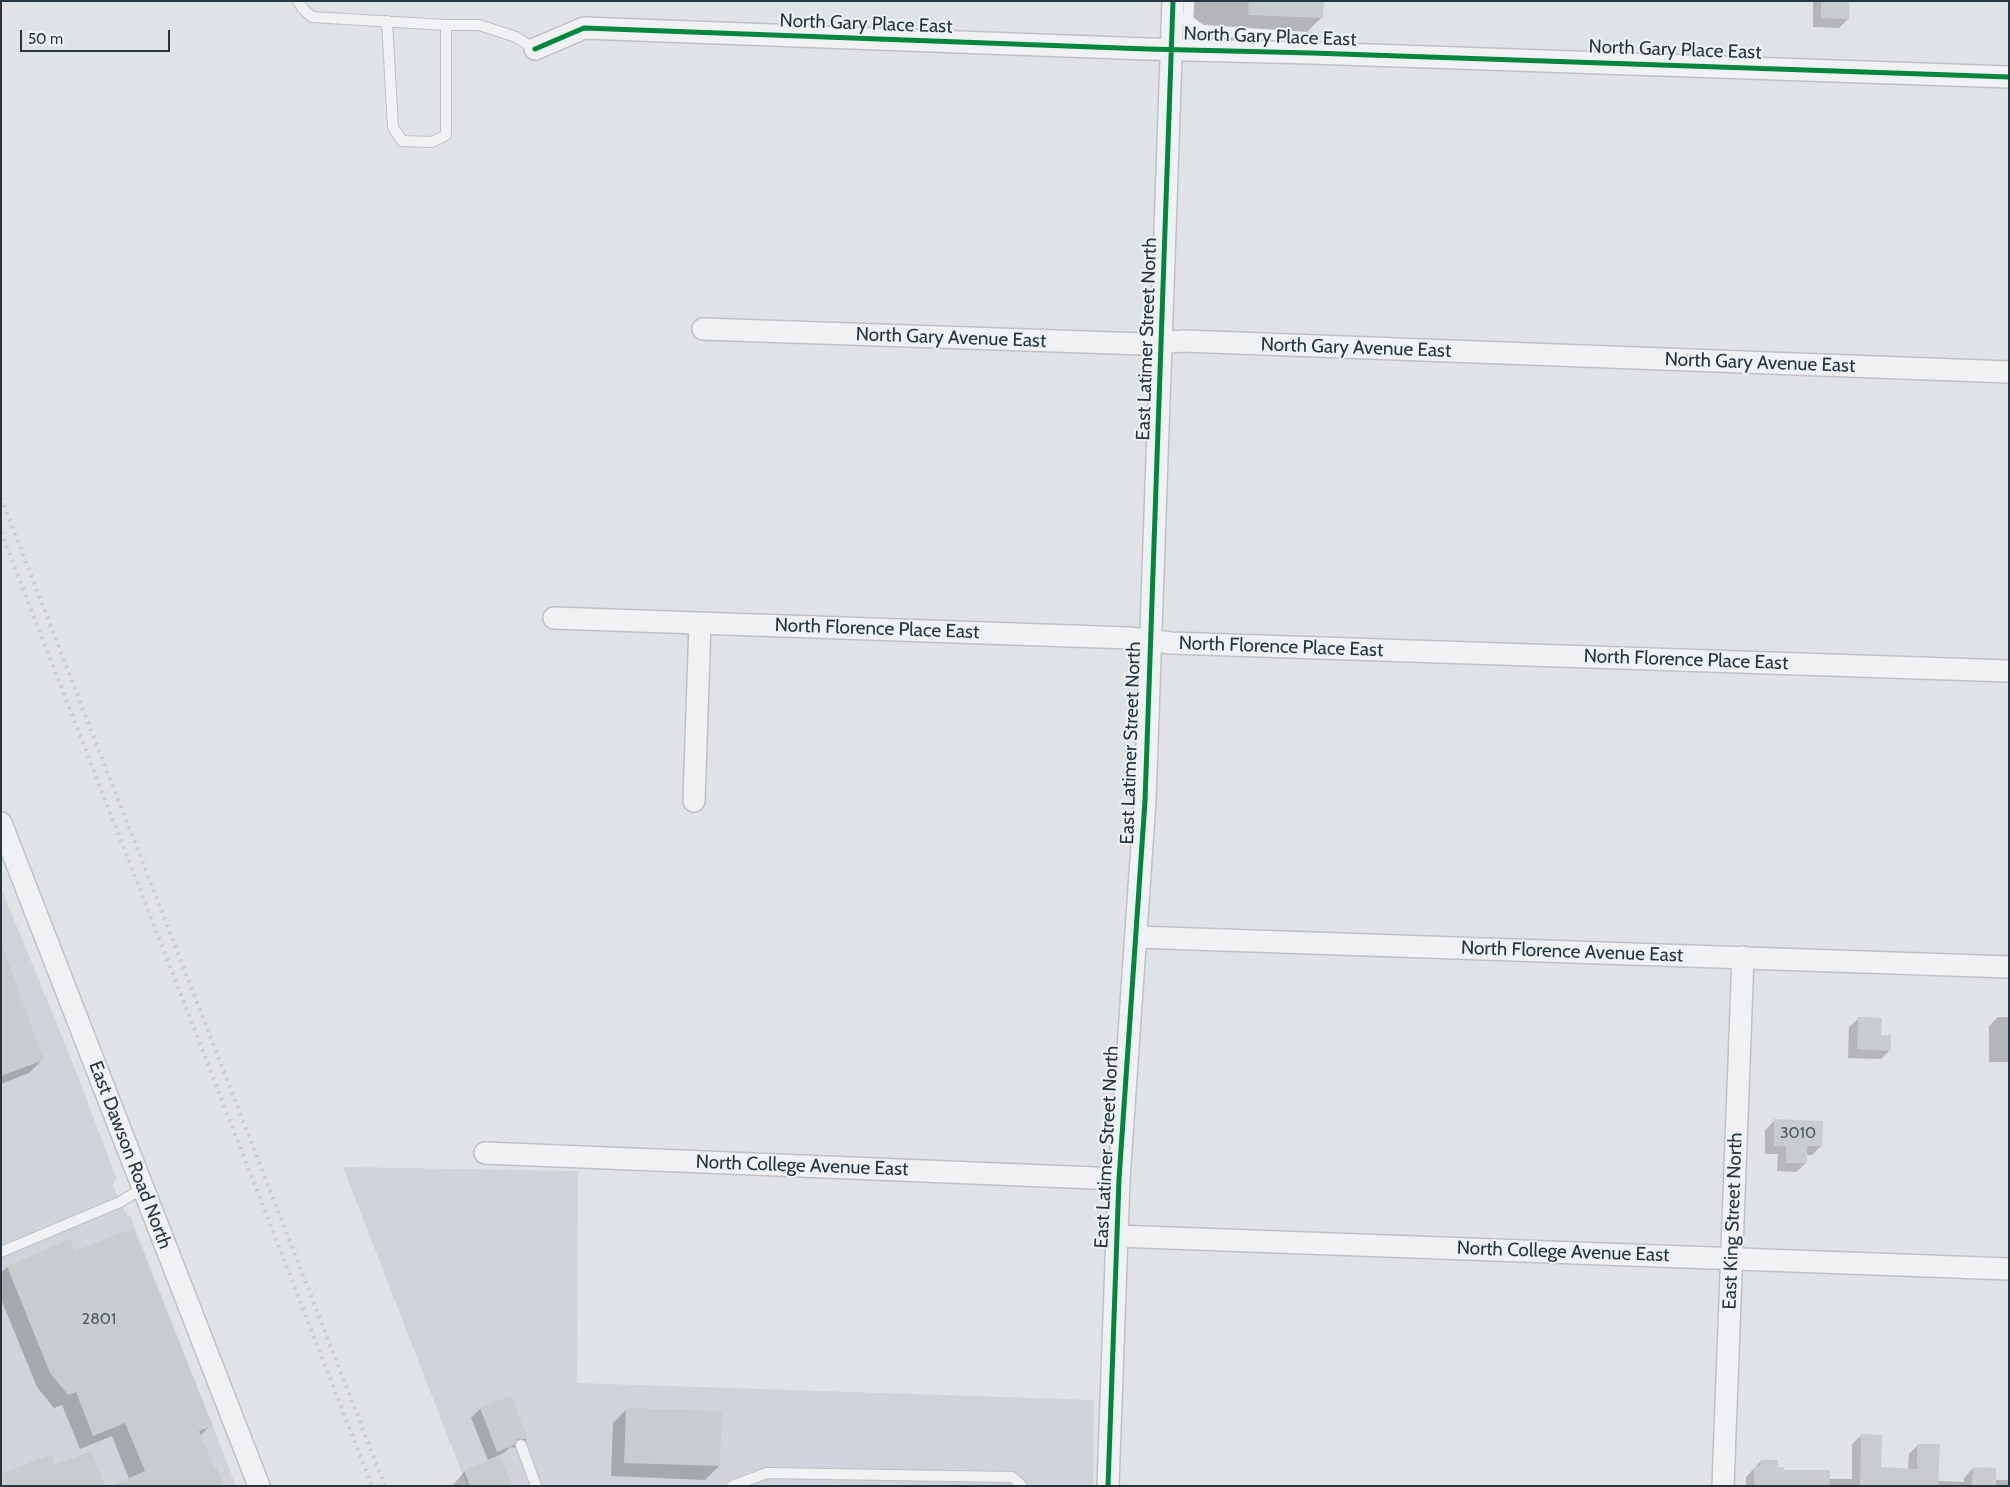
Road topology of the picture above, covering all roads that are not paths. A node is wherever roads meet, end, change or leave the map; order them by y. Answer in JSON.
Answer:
{"nodes":[{"id":1,"x":298,"y":1,"type":"edge"},
{"id":2,"x":1189,"y":1,"type":"edge"},
{"id":3,"x":1178,"y":14,"type":"edge"},
{"id":4,"x":388,"y":21,"type":"junction"},
{"id":5,"x":446,"y":25,"type":"junction"},
{"id":6,"x":535,"y":49,"type":"joint"},
{"id":7,"x":1172,"y":49,"type":"junction"},
{"id":8,"x":1312,"y":53,"type":"junction"},
{"id":9,"x":2009,"y":77,"type":"edge"},
{"id":10,"x":703,"y":329,"type":"dead end"},
{"id":11,"x":1162,"y":343,"type":"junction"},
{"id":12,"x":2009,"y":372,"type":"edge"},
{"id":13,"x":554,"y":618,"type":"dead end"},
{"id":14,"x":700,"y":623,"type":"junction"},
{"id":15,"x":1150,"y":640,"type":"junction"},
{"id":16,"x":2009,"y":670,"type":"edge"},
{"id":17,"x":694,"y":801,"type":"dead end"},
{"id":18,"x":1,"y":823,"type":"edge"},
{"id":19,"x":1136,"y":937,"type":"junction"},
{"id":20,"x":1743,"y":957,"type":"junction"},
{"id":21,"x":2009,"y":967,"type":"edge"},
{"id":22,"x":485,"y":1153,"type":"dead end"},
{"id":23,"x":1119,"y":1179,"type":"junction"},
{"id":24,"x":143,"y":1188,"type":"junction"},
{"id":25,"x":1116,"y":1236,"type":"junction"},
{"id":26,"x":1,"y":1252,"type":"edge"},
{"id":27,"x":1732,"y":1258,"type":"junction"},
{"id":28,"x":2009,"y":1268,"type":"edge"},
{"id":29,"x":521,"y":1446,"type":"dead end"},
{"id":30,"x":259,"y":1486,"type":"edge"},
{"id":31,"x":536,"y":1486,"type":"edge"},
{"id":32,"x":732,"y":1486,"type":"edge"},
{"id":33,"x":1022,"y":1486,"type":"edge"},
{"id":34,"x":1108,"y":1486,"type":"edge"},
{"id":35,"x":1723,"y":1486,"type":"edge"}],
"edges":[{"from":1,"to":4,"type":"lane"},
{"from":2,"to":3,"type":"lane"},
{"from":3,"to":7,"type":"street","name":"East Latimer Street North"},
{"from":3,"to":8,"type":"lane"},
{"from":4,"to":5,"type":"lane"},
{"from":4,"to":5,"type":"lane"},
{"from":5,"to":6,"type":"lane"},
{"from":6,"to":7,"type":"street","name":"North Gary Place East"},
{"from":7,"to":8,"type":"street","name":"North Gary Place East"},
{"from":7,"to":11,"type":"street","name":"East Latimer Street North"},
{"from":8,"to":9,"type":"street","name":"North Gary Place East"},
{"from":10,"to":11,"type":"street","name":"North Gary Avenue East"},
{"from":11,"to":12,"type":"street","name":"North Gary Avenue East"},
{"from":11,"to":15,"type":"street","name":"East Latimer Street North"},
{"from":13,"to":14,"type":"street","name":"North Florence Place East"},
{"from":14,"to":15,"type":"street","name":"North Florence Place East"},
{"from":14,"to":17,"type":"street"},
{"from":15,"to":16,"type":"street","name":"North Florence Place East"},
{"from":15,"to":19,"type":"street","name":"East Latimer Street North"},
{"from":18,"to":24,"type":"street","name":"East Dawson Road North"},
{"from":19,"to":20,"type":"street","name":"North Florence Avenue East"},
{"from":19,"to":23,"type":"street","name":"East Latimer Street North"},
{"from":20,"to":21,"type":"street","name":"North Florence Avenue East"},
{"from":20,"to":27,"type":"street","name":"East King Street North"},
{"from":22,"to":23,"type":"street","name":"North College Avenue East"},
{"from":23,"to":25,"type":"street","name":"East Latimer Street North"},
{"from":24,"to":26,"type":"lane"},
{"from":24,"to":30,"type":"street","name":"East Dawson Road North"},
{"from":25,"to":27,"type":"street","name":"North College Avenue East"},
{"from":25,"to":34,"type":"street","name":"East Latimer Street North"},
{"from":27,"to":28,"type":"street","name":"North College Avenue East"},
{"from":27,"to":35,"type":"street","name":"East King Street North"},
{"from":29,"to":31,"type":"lane"},
{"from":32,"to":33,"type":"lane"}]}
